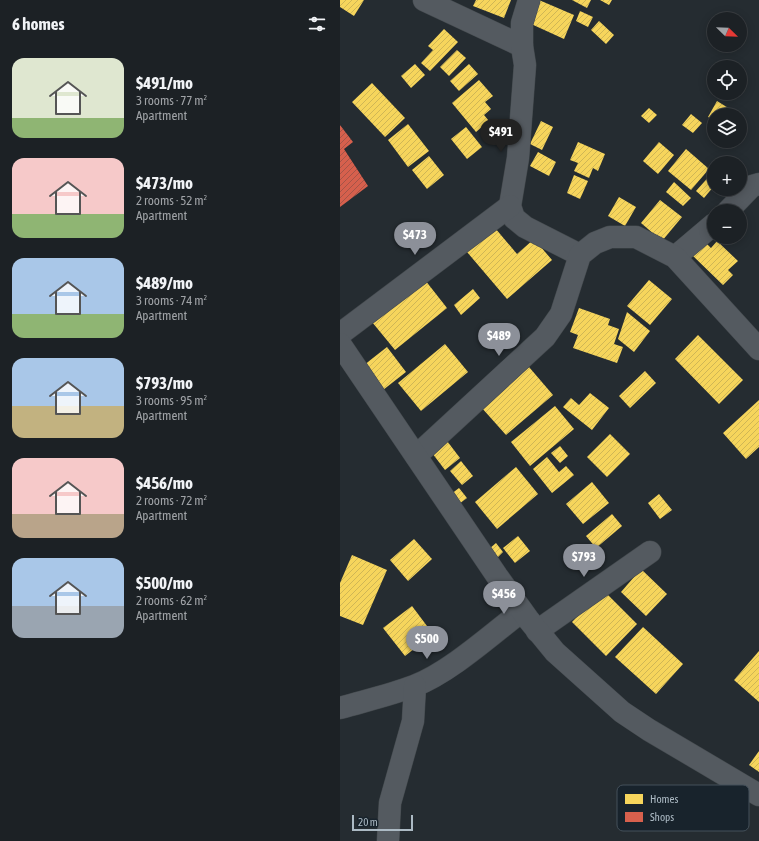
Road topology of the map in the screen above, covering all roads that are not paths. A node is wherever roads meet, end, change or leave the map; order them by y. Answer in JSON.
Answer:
{"nodes":[{"id":1,"x":424,"y":0,"type":"edge"},
{"id":2,"x":530,"y":0,"type":"edge"},
{"id":3,"x":522,"y":46,"type":"junction"},
{"id":4,"x":759,"y":184,"type":"edge"},
{"id":5,"x":735,"y":204,"type":"edge"},
{"id":6,"x":510,"y":206,"type":"junction"},
{"id":7,"x":707,"y":230,"type":"edge"},
{"id":8,"x":580,"y":255,"type":"junction"},
{"id":9,"x":675,"y":257,"type":"junction"},
{"id":10,"x":340,"y":334,"type":"edge"},
{"id":11,"x":340,"y":344,"type":"edge"},
{"id":12,"x":759,"y":349,"type":"edge"},
{"id":13,"x":416,"y":456,"type":"junction"},
{"id":14,"x":650,"y":552,"type":"dead end"},
{"id":15,"x":522,"y":611,"type":"junction"},
{"id":16,"x":538,"y":632,"type":"junction"},
{"id":17,"x":415,"y":686,"type":"junction"},
{"id":18,"x":340,"y":708,"type":"edge"},
{"id":19,"x":742,"y":785,"type":"edge"},
{"id":20,"x":749,"y":789,"type":"edge"},
{"id":21,"x":759,"y":795,"type":"edge"},
{"id":22,"x":388,"y":841,"type":"edge"}],
"edges":[{"from":1,"to":3,"type":"street"},
{"from":2,"to":3,"type":"street"},
{"from":3,"to":6,"type":"street"},
{"from":4,"to":5,"type":"street"},
{"from":6,"to":8,"type":"street"},
{"from":6,"to":10,"type":"street"},
{"from":7,"to":9,"type":"street"},
{"from":8,"to":9,"type":"street"},
{"from":8,"to":13,"type":"street"},
{"from":9,"to":12,"type":"street"},
{"from":11,"to":13,"type":"street"},
{"from":13,"to":15,"type":"street"},
{"from":14,"to":16,"type":"street"},
{"from":15,"to":16,"type":"street"},
{"from":15,"to":17,"type":"street"},
{"from":16,"to":19,"type":"street"},
{"from":17,"to":18,"type":"street"},
{"from":17,"to":22,"type":"street"},
{"from":20,"to":21,"type":"street"}]}
